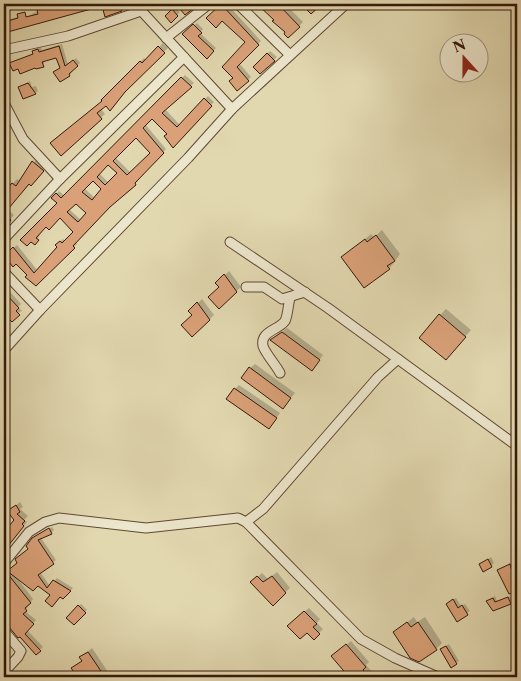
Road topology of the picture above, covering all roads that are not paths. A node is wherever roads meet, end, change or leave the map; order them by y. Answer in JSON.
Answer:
{"nodes":[{"id":1,"x":208,"y":4,"type":"edge"},
{"id":2,"x":238,"y":4,"type":"edge"},
{"id":3,"x":346,"y":4,"type":"edge"},
{"id":4,"x":138,"y":8,"type":"edge"},
{"id":5,"x":166,"y":38,"type":"junction"},
{"id":6,"x":4,"y":50,"type":"edge"},
{"id":7,"x":290,"y":55,"type":"junction"},
{"id":8,"x":184,"y":57,"type":"junction"},
{"id":9,"x":4,"y":103,"type":"edge"},
{"id":10,"x":232,"y":110,"type":"junction"},
{"id":11,"x":60,"y":179,"type":"junction"},
{"id":12,"x":4,"y":239,"type":"edge"},
{"id":13,"x":230,"y":242,"type":"dead end"},
{"id":14,"x":4,"y":272,"type":"edge"},
{"id":15,"x":246,"y":287,"type":"dead end"},
{"id":16,"x":305,"y":292,"type":"junction"},
{"id":17,"x":290,"y":298,"type":"junction"},
{"id":18,"x":40,"y":310,"type":"junction"},
{"id":19,"x":4,"y":350,"type":"edge"},
{"id":20,"x":398,"y":359,"type":"junction"},
{"id":21,"x":280,"y":373,"type":"dead end"},
{"id":22,"x":517,"y":446,"type":"edge"},
{"id":23,"x":246,"y":522,"type":"junction"},
{"id":24,"x":4,"y":563,"type":"edge"},
{"id":25,"x":4,"y":631,"type":"edge"},
{"id":26,"x":4,"y":672,"type":"edge"},
{"id":27,"x":438,"y":677,"type":"edge"}],
"edges":[{"from":1,"to":5,"type":"street"},
{"from":2,"to":7,"type":"street"},
{"from":3,"to":7,"type":"street"},
{"from":4,"to":5,"type":"street"},
{"from":4,"to":6,"type":"street"},
{"from":5,"to":8,"type":"street"},
{"from":7,"to":10,"type":"street"},
{"from":8,"to":10,"type":"street"},
{"from":8,"to":11,"type":"street"},
{"from":9,"to":11,"type":"street"},
{"from":10,"to":18,"type":"street"},
{"from":11,"to":12,"type":"street"},
{"from":13,"to":16,"type":"street"},
{"from":14,"to":18,"type":"street"},
{"from":15,"to":17,"type":"street"},
{"from":16,"to":17,"type":"street"},
{"from":16,"to":20,"type":"street"},
{"from":17,"to":21,"type":"street"},
{"from":18,"to":19,"type":"street"},
{"from":20,"to":22,"type":"street"},
{"from":20,"to":23,"type":"street"},
{"from":23,"to":24,"type":"street"},
{"from":23,"to":27,"type":"street"},
{"from":25,"to":26,"type":"street"}]}
